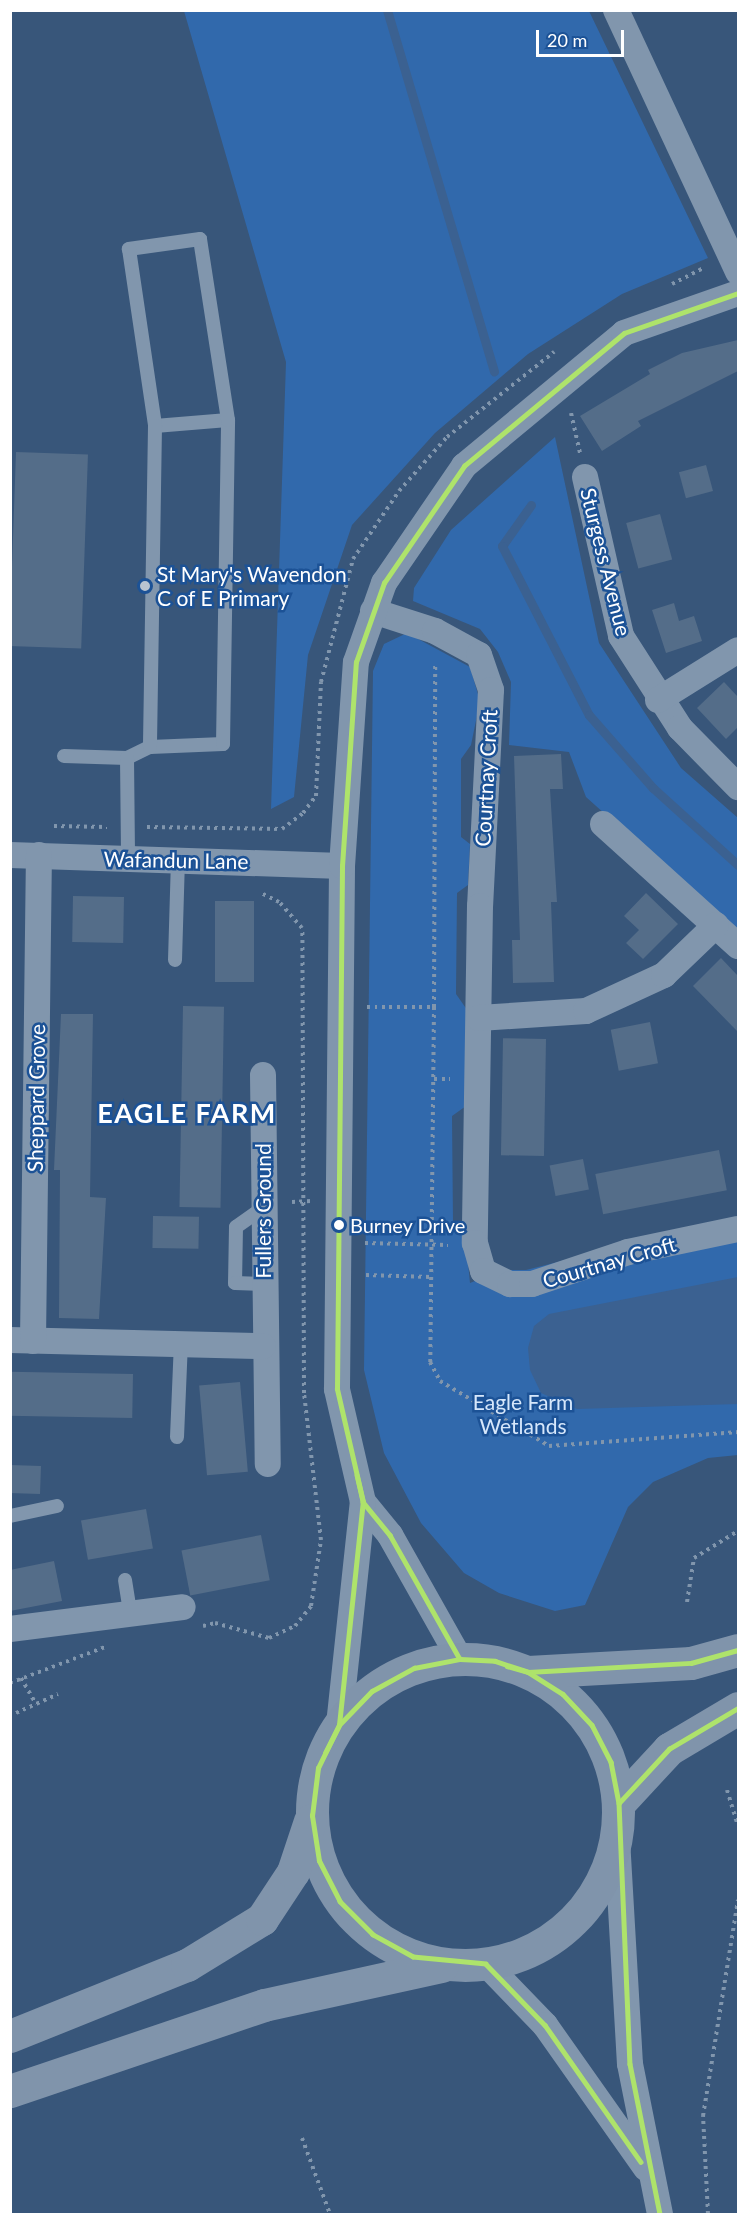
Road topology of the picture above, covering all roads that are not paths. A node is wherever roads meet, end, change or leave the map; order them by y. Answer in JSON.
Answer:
{"nodes":[{"id":1,"x":616,"y":10,"type":"edge"},
{"id":2,"x":738,"y":272,"type":"edge"},
{"id":3,"x":738,"y":293,"type":"edge"},
{"id":4,"x":228,"y":420,"type":"junction"},
{"id":5,"x":155,"y":426,"type":"junction"},
{"id":6,"x":585,"y":477,"type":"road end"},
{"id":7,"x":374,"y":611,"type":"junction"},
{"id":8,"x":738,"y":650,"type":"edge"},
{"id":9,"x":658,"y":700,"type":"junction"},
{"id":10,"x":150,"y":747,"type":"junction"},
{"id":11,"x":64,"y":756,"type":"dead end"},
{"id":12,"x":127,"y":758,"type":"junction"},
{"id":13,"x":738,"y":787,"type":"edge"},
{"id":14,"x":603,"y":824,"type":"dead end"},
{"id":15,"x":10,"y":855,"type":"edge"},
{"id":16,"x":39,"y":855,"type":"junction"},
{"id":17,"x":128,"y":860,"type":"junction"},
{"id":18,"x":178,"y":861,"type":"junction"},
{"id":19,"x":342,"y":866,"type":"junction"},
{"id":20,"x":716,"y":925,"type":"junction"},
{"id":21,"x":738,"y":946,"type":"edge"},
{"id":22,"x":175,"y":960,"type":"dead end"},
{"id":23,"x":479,"y":1018,"type":"junction"},
{"id":24,"x":262,"y":1075,"type":"dead end"},
{"id":25,"x":738,"y":1229,"type":"edge"},
{"id":26,"x":22,"y":1340,"type":"edge"},
{"id":27,"x":182,"y":1340,"type":"junction"},
{"id":28,"x":263,"y":1346,"type":"junction"},
{"id":29,"x":177,"y":1437,"type":"dead end"},
{"id":30,"x":268,"y":1464,"type":"dead end"},
{"id":31,"x":363,"y":1502,"type":"junction"},
{"id":32,"x":57,"y":1506,"type":"dead end"},
{"id":33,"x":10,"y":1516,"type":"edge"},
{"id":34,"x":125,"y":1580,"type":"dead end"},
{"id":35,"x":183,"y":1607,"type":"dead end"},
{"id":36,"x":130,"y":1612,"type":"junction"},
{"id":37,"x":10,"y":1629,"type":"edge"},
{"id":38,"x":738,"y":1650,"type":"edge"},
{"id":39,"x":460,"y":1659,"type":"junction"},
{"id":40,"x":528,"y":1672,"type":"junction"},
{"id":41,"x":738,"y":1708,"type":"edge"},
{"id":42,"x":339,"y":1725,"type":"junction"},
{"id":43,"x":619,"y":1803,"type":"junction"},
{"id":44,"x":312,"y":1816,"type":"junction"},
{"id":45,"x":617,"y":1839,"type":"junction"},
{"id":46,"x":486,"y":1964,"type":"junction"},
{"id":47,"x":449,"y":1965,"type":"junction"},
{"id":48,"x":10,"y":2036,"type":"edge"},
{"id":49,"x":10,"y":2091,"type":"edge"},
{"id":50,"x":648,"y":2170,"type":"junction"},
{"id":51,"x":660,"y":2214,"type":"edge"}],
"edges":[{"from":1,"to":2,"type":"street"},
{"from":3,"to":7,"type":"street"},
{"from":4,"to":5,"type":"lane"},
{"from":4,"to":5,"type":"lane"},
{"from":4,"to":10,"type":"lane"},
{"from":5,"to":10,"type":"lane"},
{"from":6,"to":9,"type":"street","name":"Sturgess Avenue"},
{"from":7,"to":19,"type":"street"},
{"from":7,"to":23,"type":"street","name":"Courtnay Croft"},
{"from":8,"to":9,"type":"street"},
{"from":9,"to":13,"type":"street","name":"Sturgess Avenue"},
{"from":10,"to":12,"type":"lane"},
{"from":11,"to":12,"type":"lane"},
{"from":12,"to":17,"type":"lane"},
{"from":14,"to":20,"type":"street"},
{"from":15,"to":16,"type":"street","name":"Wafandun Lane"},
{"from":16,"to":17,"type":"street","name":"Wafandun Lane"},
{"from":16,"to":26,"type":"street","name":"Sheppard Grove"},
{"from":17,"to":18,"type":"street","name":"Wafandun Lane"},
{"from":18,"to":19,"type":"street","name":"Wafandun Lane"},
{"from":18,"to":22,"type":"lane"},
{"from":19,"to":31,"type":"street"},
{"from":20,"to":21,"type":"street"},
{"from":20,"to":23,"type":"street"},
{"from":23,"to":25,"type":"street","name":"Courtnay Croft"},
{"from":24,"to":28,"type":"street","name":"Fullers Ground"},
{"from":26,"to":27,"type":"street"},
{"from":27,"to":28,"type":"street"},
{"from":27,"to":29,"type":"lane"},
{"from":28,"to":30,"type":"street","name":"Fullers Ground"},
{"from":31,"to":39,"type":"street"},
{"from":31,"to":42,"type":"street"},
{"from":32,"to":33,"type":"lane"},
{"from":34,"to":36,"type":"lane"},
{"from":35,"to":36,"type":"street"},
{"from":36,"to":37,"type":"street"},
{"from":38,"to":40,"type":"highway"},
{"from":39,"to":40,"type":"highway"},
{"from":39,"to":42,"type":"highway"},
{"from":40,"to":43,"type":"highway"},
{"from":41,"to":43,"type":"highway"},
{"from":42,"to":44,"type":"highway"},
{"from":43,"to":45,"type":"highway"},
{"from":44,"to":47,"type":"highway"},
{"from":44,"to":48,"type":"highway"},
{"from":45,"to":46,"type":"highway"},
{"from":45,"to":50,"type":"street"},
{"from":46,"to":47,"type":"highway"},
{"from":46,"to":50,"type":"street"},
{"from":47,"to":49,"type":"highway"},
{"from":50,"to":51,"type":"street"}]}
